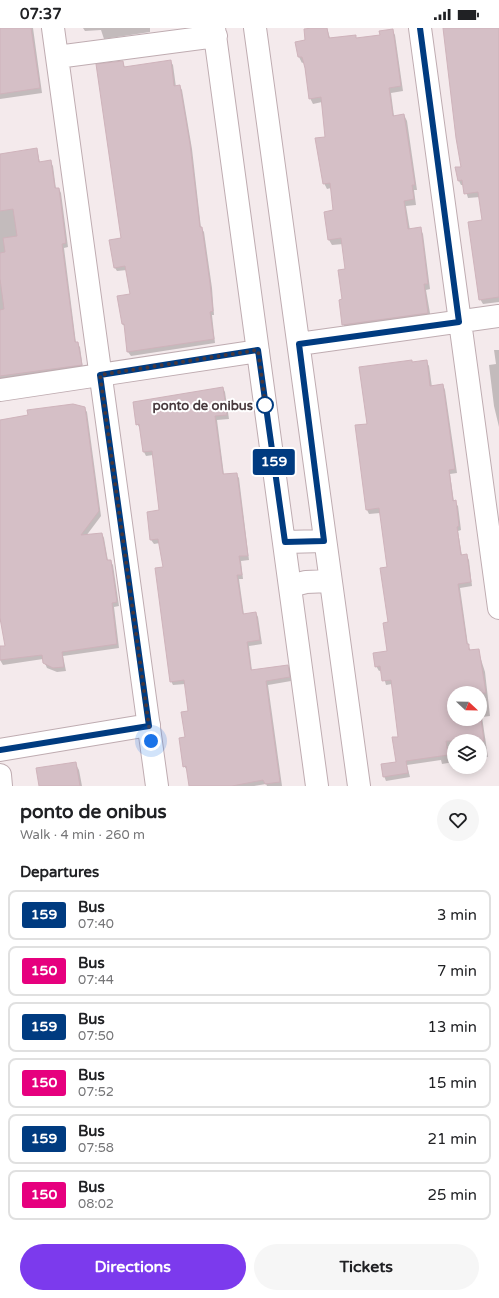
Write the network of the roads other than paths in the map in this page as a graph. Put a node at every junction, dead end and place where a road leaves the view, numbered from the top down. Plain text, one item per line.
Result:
1 (53, 28) edge
2 (254, 28) edge
3 (420, 28) edge
4 (215, 32) edge
5 (57, 57) junction
6 (499, 316) edge
7 (459, 322) junction
8 (299, 344) junction
9 (258, 350) junction
10 (100, 375) junction
11 (0, 390) edge
12 (324, 541) junction
13 (285, 542) junction
14 (330, 581) junction
15 (290, 586) junction
16 (499, 608) edge
17 (149, 726) junction
18 (0, 750) edge
19 (0, 776) edge
20 (2, 786) edge
21 (157, 786) edge
22 (317, 786) edge
23 (359, 786) edge

1 - 5 street
2 - 8 street
3 - 7 street
4 - 5 street
4 - 9 street
5 - 10 street
6 - 7 street
7 - 8 street
7 - 16 street
8 - 12 street
9 - 10 street
9 - 13 street
10 - 11 street
10 - 17 street
12 - 13 street
12 - 14 street
13 - 15 street
14 - 15 street
14 - 23 street
15 - 22 street
17 - 18 street
17 - 21 street
19 - 20 street

